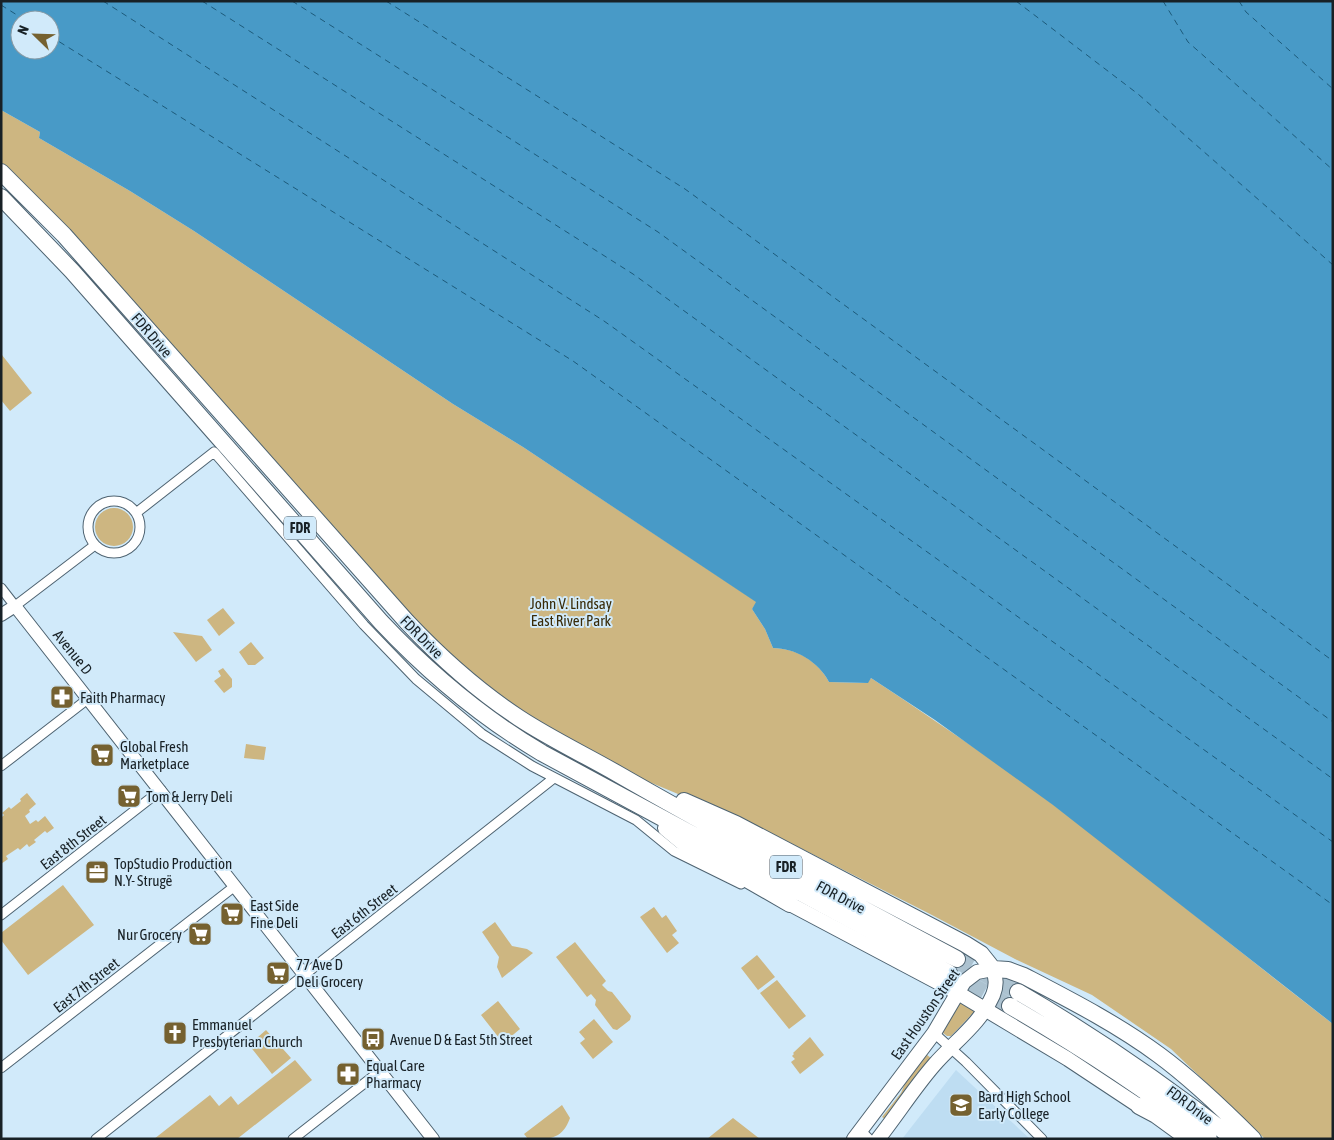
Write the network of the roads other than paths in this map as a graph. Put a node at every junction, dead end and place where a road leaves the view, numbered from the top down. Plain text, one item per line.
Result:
1 (1, 172) edge
2 (1, 197) edge
3 (136, 513) junction
4 (95, 545) junction
5 (1, 588) edge
6 (15, 606) junction
7 (1, 615) edge
8 (89, 698) junction
9 (1, 766) edge
10 (617, 773) junction
11 (554, 778) junction
12 (161, 790) junction
13 (642, 807) junction
14 (235, 886) junction
15 (790, 904) junction
16 (1, 915) edge
17 (993, 969) junction
18 (306, 975) junction
19 (958, 993) junction
20 (985, 1010) junction
21 (934, 1033) junction
22 (951, 1048) junction
23 (1, 1068) edge
24 (380, 1071) junction
25 (1139, 1106) junction
26 (861, 1136) edge
27 (96, 1139) edge
28 (293, 1139) edge
29 (433, 1139) edge
30 (878, 1139) edge
31 (1042, 1139) edge
32 (1175, 1139) edge
33 (1189, 1139) edge
34 (1209, 1139) edge
35 (1234, 1139) edge
36 (1253, 1139) edge

1 - 10 highway, FDR Drive / FDR
2 - 13 highway, FDR Drive / FDR
3 - 4 street
3 - 4 street
3 - 11 street, FDR Drive
4 - 6 street
5 - 6 street, Avenue D
6 - 7 street
6 - 8 street, Avenue D
8 - 9 street
8 - 12 street, Avenue D
10 - 13 highway, FDR Drive / FDR
10 - 17 highway
11 - 15 street, FDR Drive
11 - 18 street, East 6th Street
12 - 14 street, Avenue D
12 - 16 street, East 8th Street
13 - 15 highway
14 - 18 street, Avenue D
14 - 23 street, East 7th Street
15 - 19 main road, FDR Drive
17 - 19 main road, East Houston Street
17 - 20 main road
17 - 36 highway
18 - 24 street, Avenue D
18 - 27 street, East 6th Street
19 - 20 main road, FDR Drive
19 - 21 main road, East Houston Street
20 - 22 main road
20 - 25 main road, FDR Drive
21 - 22 street
21 - 26 main road, East Houston Street
22 - 30 main road
22 - 31 street
24 - 28 street
24 - 29 street, Avenue D
25 - 32 street, FDR Drive
25 - 33 highway
34 - 35 highway, FDR Drive

